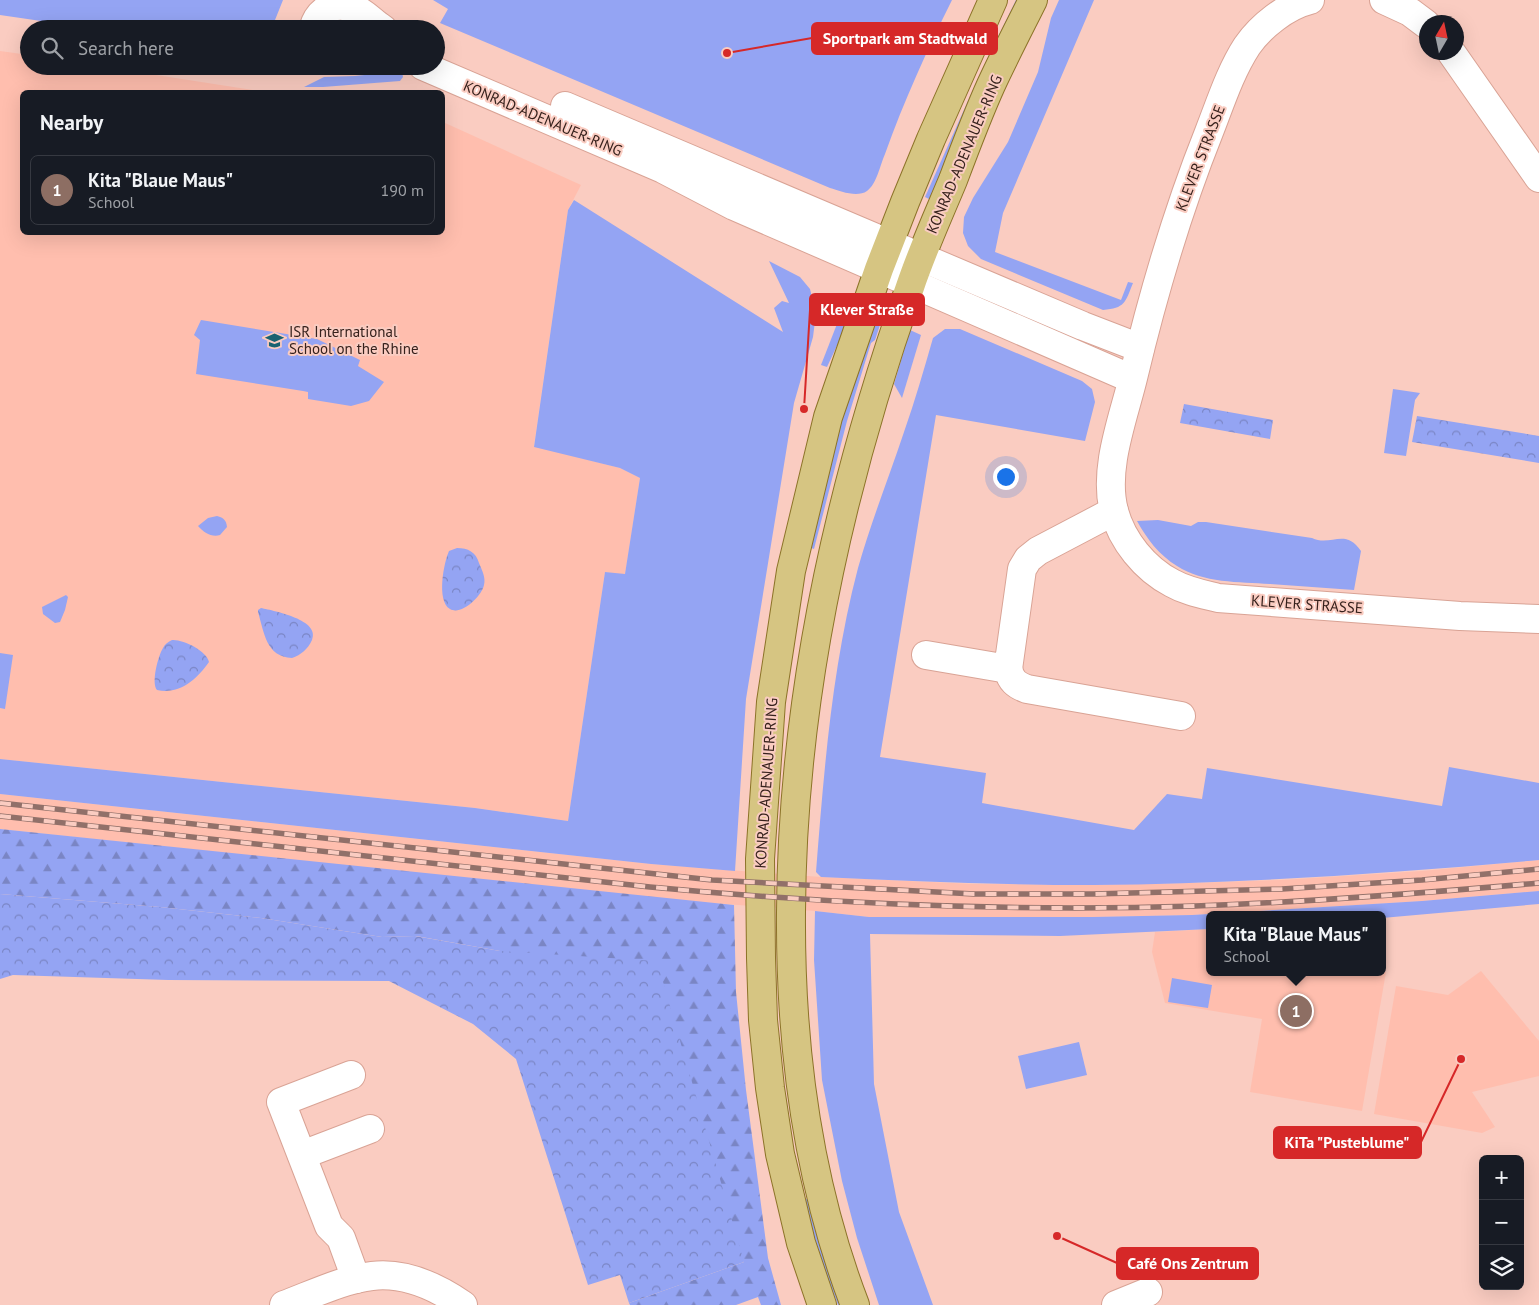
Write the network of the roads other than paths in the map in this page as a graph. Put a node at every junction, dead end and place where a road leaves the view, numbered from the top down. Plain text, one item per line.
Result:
1 (993, 0) edge
2 (1033, 0) edge
3 (1310, 0) edge
4 (1384, 0) edge
5 (1419, 19) edge
6 (316, 20) edge
7 (371, 20) edge
8 (445, 57) edge
9 (1457, 60) edge
10 (445, 74) edge
11 (667, 160) junction
12 (1539, 178) edge
13 (890, 244) junction
14 (921, 257) junction
15 (879, 269) junction
16 (911, 283) junction
17 (1140, 348) junction
18 (1132, 379) junction
19 (1114, 511) junction
20 (1539, 620) edge
21 (926, 655) dead end
22 (1008, 669) junction
23 (1181, 716) dead end
24 (351, 1075) dead end
25 (370, 1129) dead end
26 (302, 1155) junction
27 (800, 1243) junction
28 (356, 1279) junction
29 (1148, 1292) dead end
30 (1107, 1301) edge
31 (284, 1305) edge
32 (463, 1305) edge
33 (812, 1305) edge
34 (822, 1305) edge
35 (855, 1305) edge

1 - 13 main road, KONRAD-ADENAUER-RING
2 - 14 main road, KONRAD-ADENAUER-RING
3 - 17 street, KLEVER STRASSE
4 - 5 street
6 - 7 street
8 - 11 street, KONRAD-ADENAUER-RING
9 - 12 street
10 - 11 street, KONRAD-ADENAUER-RING
11 - 13 street, KONRAD-ADENAUER-RING
11 - 15 street, KONRAD-ADENAUER-RING
13 - 14 street
13 - 15 main road, KONRAD-ADENAUER-RING
14 - 16 main road, KONRAD-ADENAUER-RING
14 - 17 street
15 - 16 street, KONRAD-ADENAUER-RING
15 - 27 main road, KONRAD-ADENAUER-RING
16 - 18 street
16 - 35 main road, KONRAD-ADENAUER-RING
17 - 18 street, KLEVER STRASSE
18 - 19 street, KLEVER STRASSE
19 - 20 street, KLEVER STRASSE
19 - 22 street
21 - 22 street
22 - 23 street
24 - 26 street
25 - 26 street
26 - 28 street
27 - 33 main road
27 - 34 main road, KONRAD-ADENAUER-RING
28 - 31 street
28 - 32 street
29 - 30 street

